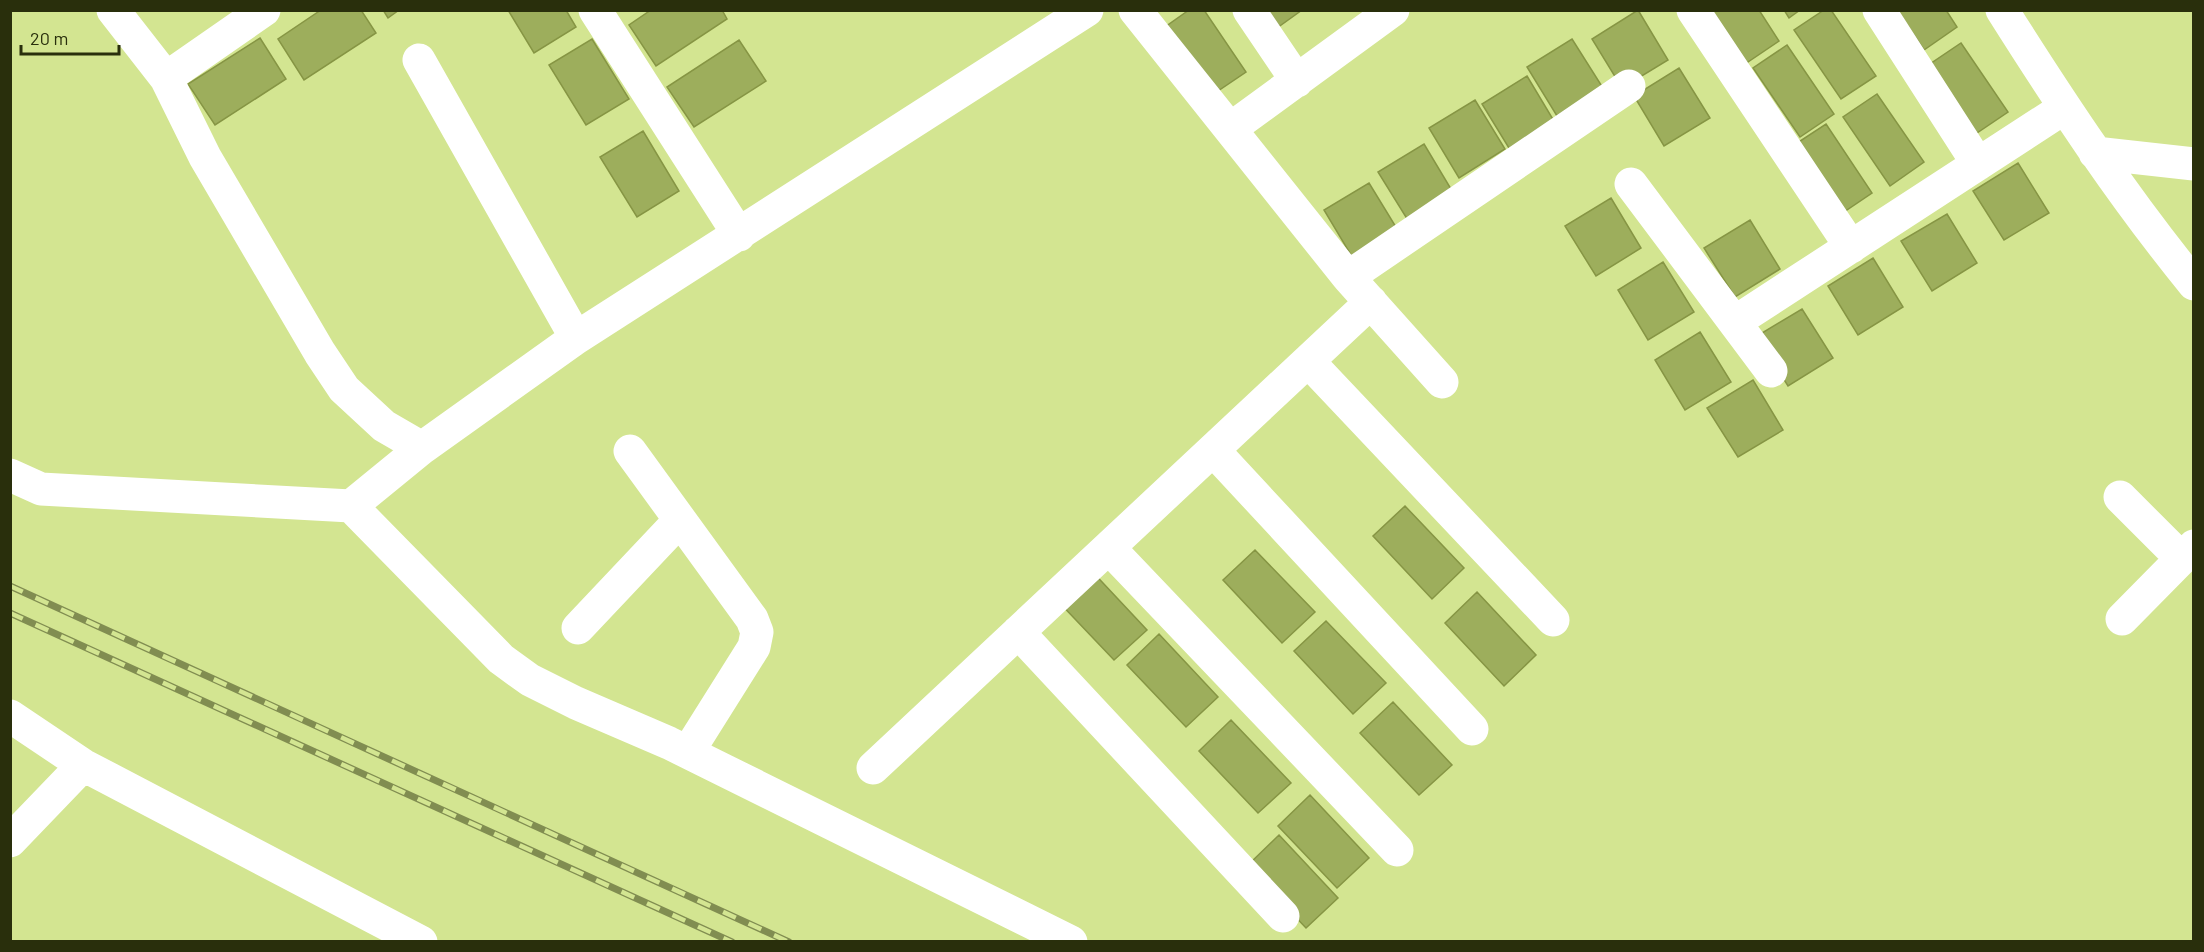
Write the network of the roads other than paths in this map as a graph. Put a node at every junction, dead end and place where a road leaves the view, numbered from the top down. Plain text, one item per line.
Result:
1 (113, 10) edge
2 (264, 10) edge
3 (595, 10) edge
4 (1087, 10) edge
5 (1135, 10) edge
6 (1249, 10) edge
7 (1393, 10) edge
8 (1693, 10) edge
9 (1879, 10) edge
10 (2002, 10) edge
11 (419, 60) dead end
12 (166, 78) junction
13 (1297, 81) junction
14 (1629, 86) dead end
15 (2064, 108) junction
16 (1230, 129) junction
17 (2095, 153) junction
18 (1978, 164) junction
19 (2193, 164) edge
20 (1631, 184) dead end
21 (739, 235) junction
22 (1851, 246) junction
23 (1348, 277) junction
24 (2193, 284) edge
25 (1371, 302) junction
26 (1735, 322) junction
27 (576, 338) junction
28 (1308, 361) junction
29 (1771, 371) dead end
30 (1442, 382) dead end
31 (10, 448) edge
32 (422, 448) junction
33 (1213, 450) junction
34 (630, 451) dead end
35 (10, 475) edge
36 (41, 489) junction
37 (2120, 497) dead end
38 (351, 506) junction
39 (680, 520) junction
40 (1109, 548) junction
41 (2187, 552) edge
42 (2122, 619) dead end
43 (1553, 620) dead end
44 (578, 628) dead end
45 (1018, 632) junction
46 (10, 717) edge
47 (1472, 729) dead end
48 (688, 752) junction
49 (82, 765) junction
50 (873, 768) dead end
51 (10, 841) edge
52 (1397, 850) dead end
53 (1283, 916) dead end
54 (421, 942) edge
55 (1071, 942) edge

1 - 12 street
2 - 12 street
3 - 21 street
4 - 21 street
5 - 16 street
6 - 13 street
7 - 13 street
8 - 22 street
9 - 18 street
10 - 15 street
11 - 27 street
12 - 32 street
13 - 16 street
14 - 23 street
15 - 17 street
15 - 18 street
16 - 23 street
17 - 19 street
17 - 24 street
18 - 22 street
20 - 26 street
21 - 27 street
22 - 26 street
23 - 25 street
25 - 28 street
25 - 30 street
26 - 29 street
27 - 32 street
28 - 33 street
28 - 43 street
31 - 36 street
32 - 38 street
33 - 40 street
33 - 47 street
34 - 39 street
35 - 36 street
36 - 38 street
37 - 41 street
38 - 48 street
39 - 44 street
39 - 48 street
40 - 45 street
40 - 52 street
41 - 42 street
45 - 50 street
45 - 53 street
46 - 49 street
48 - 55 street
49 - 51 street
49 - 54 street

